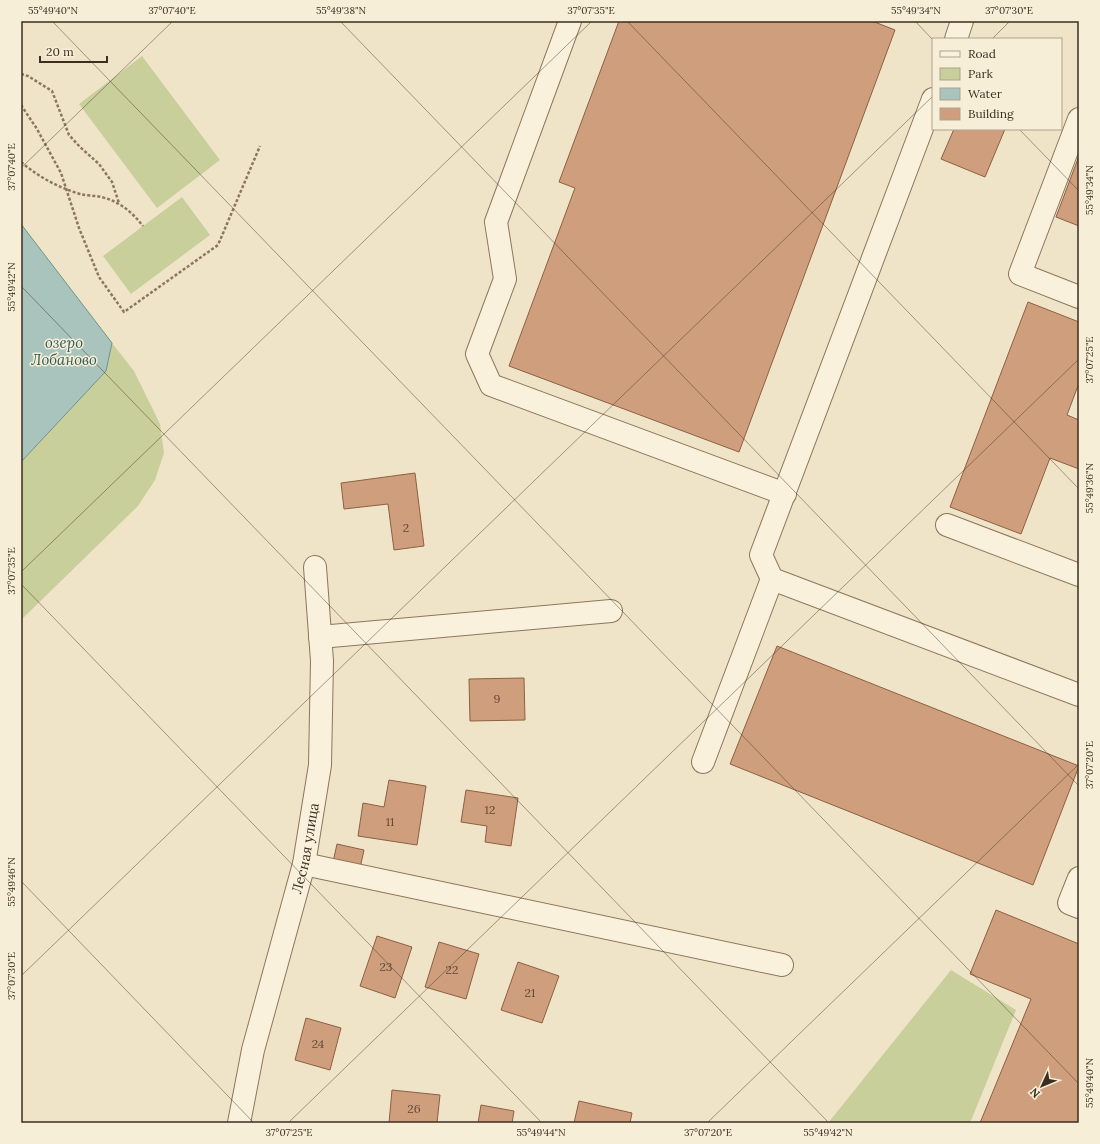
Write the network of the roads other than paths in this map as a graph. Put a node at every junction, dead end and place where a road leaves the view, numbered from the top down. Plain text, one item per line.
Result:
1 (570, 21) edge
2 (962, 21) edge
3 (956, 38) edge
4 (932, 102) edge
5 (1079, 119) edge
6 (1079, 297) edge
7 (785, 494) junction
8 (947, 525) dead end
9 (315, 567) dead end
10 (1079, 575) edge
11 (772, 579) junction
12 (611, 611) dead end
13 (320, 637) junction
14 (1079, 695) edge
15 (704, 762) dead end
16 (304, 864) junction
17 (1079, 878) edge
18 (1079, 907) edge
19 (782, 965) dead end
20 (239, 1123) edge

1 - 7 street
2 - 3 street
4 - 7 street
5 - 6 street
7 - 11 street
8 - 10 street
9 - 13 street, Лесная улица
11 - 14 street
11 - 15 street
12 - 13 street
13 - 16 street, Лесная улица
16 - 19 street
16 - 20 street, Лесная улица
17 - 18 street

